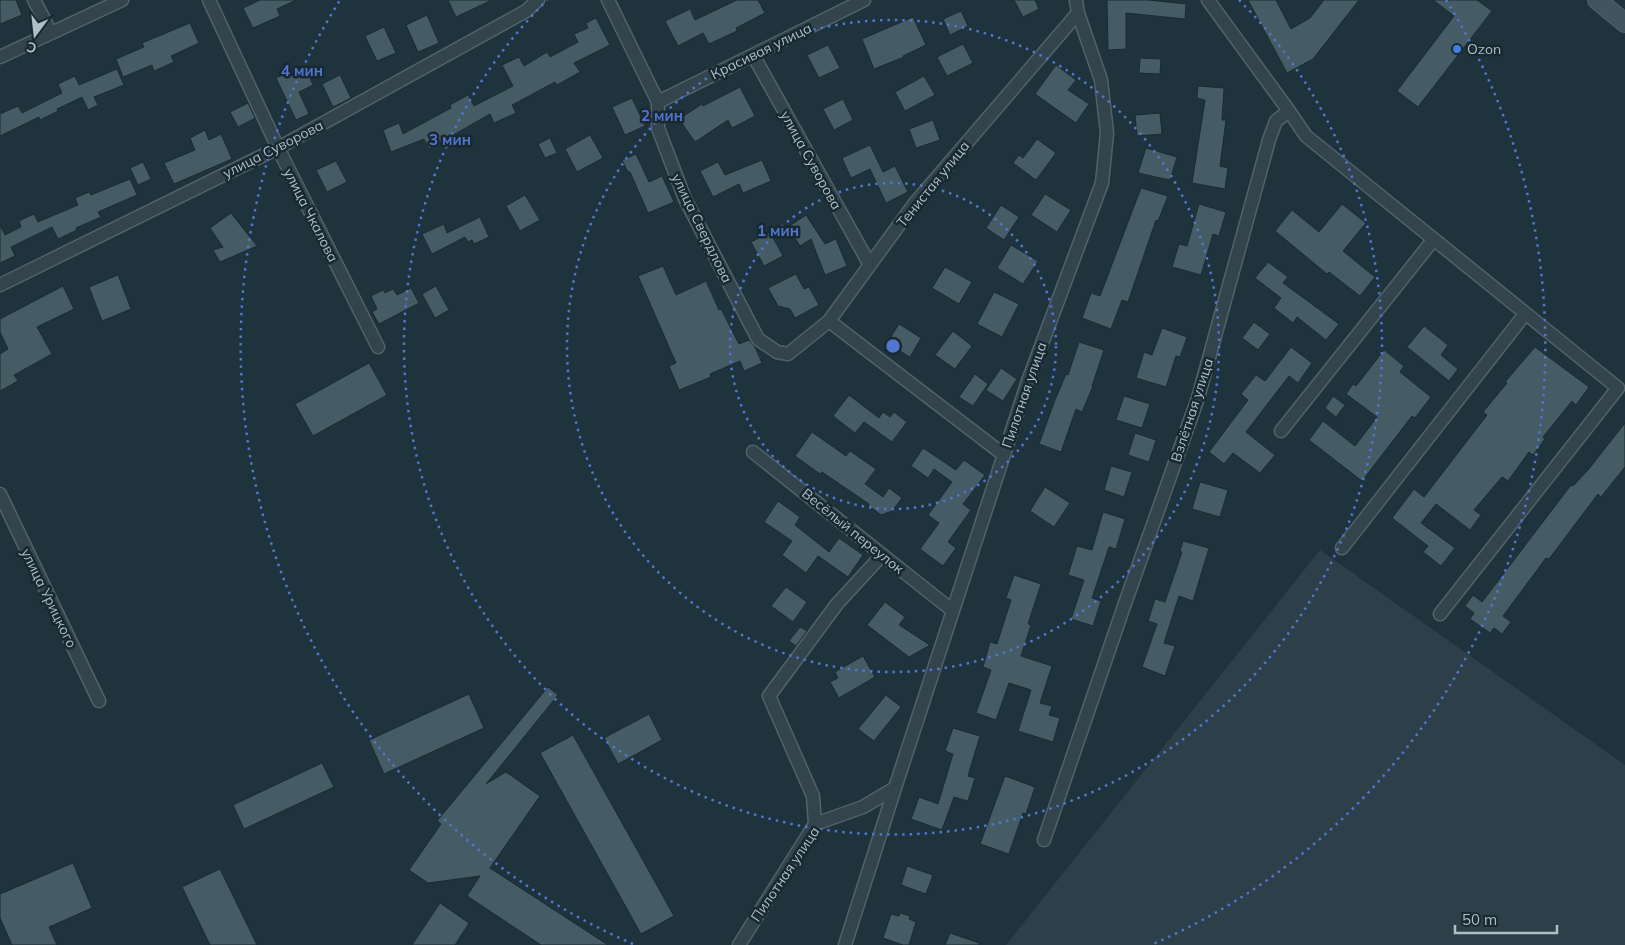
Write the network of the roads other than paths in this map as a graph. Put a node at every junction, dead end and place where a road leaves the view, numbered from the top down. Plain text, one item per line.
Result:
1 (34, 0) edge
2 (122, 0) edge
3 (209, 0) edge
4 (538, 0) edge
5 (608, 0) edge
6 (864, 0) edge
7 (1076, 0) edge
8 (1208, 0) edge
9 (1597, 0) edge
10 (1078, 13) junction
11 (1625, 23) edge
12 (45, 36) junction
13 (753, 55) junction
14 (0, 57) edge
15 (658, 102) junction
16 (1289, 111) junction
17 (278, 148) junction
18 (1434, 239) junction
19 (870, 265) junction
20 (0, 285) edge
21 (1525, 314) junction
22 (829, 321) junction
23 (378, 347) dead end
24 (788, 354) joint
25 (1281, 431) dead end
26 (753, 452) dead end
27 (1004, 455) junction
28 (0, 494) edge
29 (1342, 548) dead end
30 (882, 555) junction
31 (953, 611) junction
32 (1440, 614) dead end
33 (99, 701) dead end
34 (894, 788) junction
35 (816, 824) junction
36 (1044, 840) dead end
37 (739, 945) edge
38 (845, 945) edge

1 - 12 street
2 - 12 street
3 - 17 street, улица Чкалова
4 - 17 street, улица Суворова
5 - 15 street, улица Свердлова
6 - 13 street, Красивая улица
7 - 10 street, Пилотная улица
8 - 16 street
9 - 11 main road
10 - 19 street, Тенистая улица
10 - 27 street, Пилотная улица
12 - 14 street
13 - 15 street, Красивая улица
13 - 19 street, улица Суворова
15 - 24 street, улица Свердлова
16 - 18 street
16 - 36 street, Взлётная улица
17 - 20 street, улица Суворова
17 - 23 street, улица Чкалова
18 - 21 street
18 - 25 street
19 - 22 street, Тенистая улица
21 - 29 street
21 - 32 street
22 - 24 street, Тенистая улица
22 - 27 street
26 - 30 street, Весёлый переулок
27 - 31 street, Пилотная улица
28 - 33 street, улица Урицкого
30 - 31 street, Весёлый переулок
30 - 35 street
31 - 34 street, Пилотная улица
34 - 35 street, Пилотная улица
34 - 38 street, Пилотная улица
35 - 37 street, Пилотная улица

